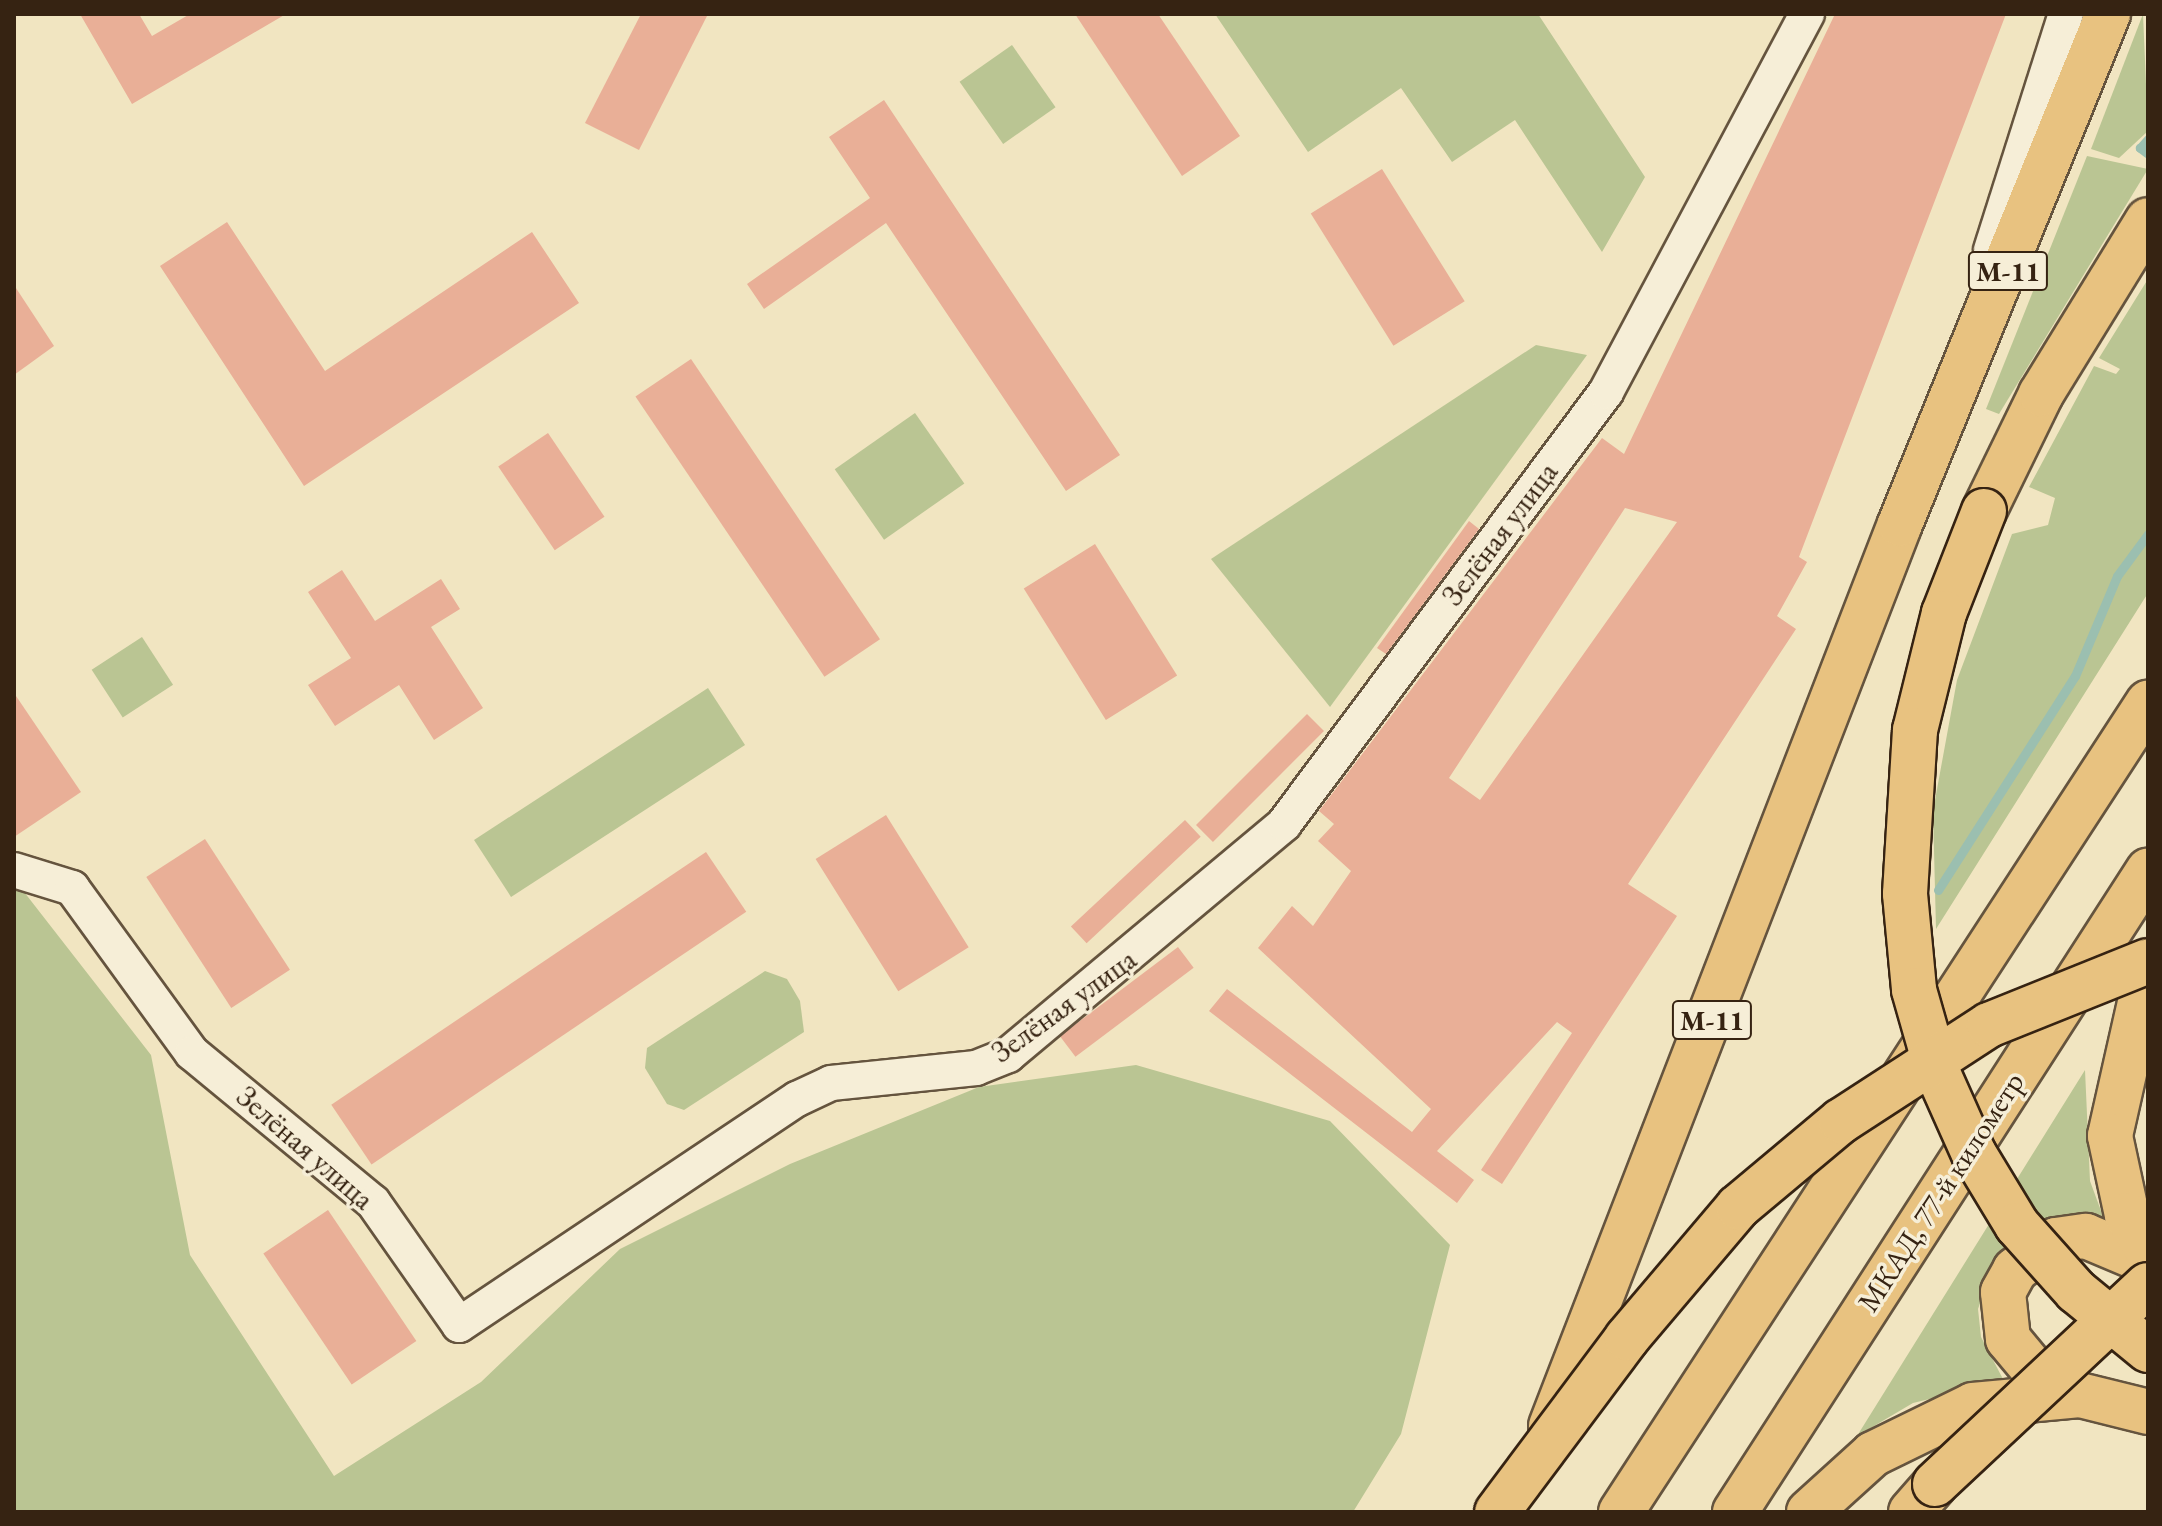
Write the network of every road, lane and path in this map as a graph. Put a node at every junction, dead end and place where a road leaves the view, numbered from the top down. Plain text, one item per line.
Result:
1 (1807, 14) edge
2 (2066, 14) edge
3 (2108, 14) edge
4 (2148, 220) edge
5 (1900, 524) junction
6 (2148, 703) edge
7 (14, 870) edge
8 (2148, 871) edge
9 (2148, 964) edge
10 (2148, 1251) edge
11 (2148, 1262) edge
12 (2148, 1285) edge
13 (2148, 1350) edge
14 (2080, 1395) junction
15 (2148, 1412) edge
16 (1497, 1512) edge
17 (1512, 1512) edge
18 (1621, 1512) edge
19 (1735, 1512) edge
20 (1809, 1512) edge
21 (1911, 1512) edge

1 - 7 street, Зелёная улица
2 - 5 street, М-11
3 - 5 main road, М-11
4 - 13 main road, bridge
5 - 17 main road, М-11
6 - 18 main road
8 - 19 main road, МКАД, 77-й километр
9 - 10 main road
9 - 16 main road, bridge
11 - 14 main road
12 - 21 main road, bridge
14 - 15 main road
14 - 20 main road

